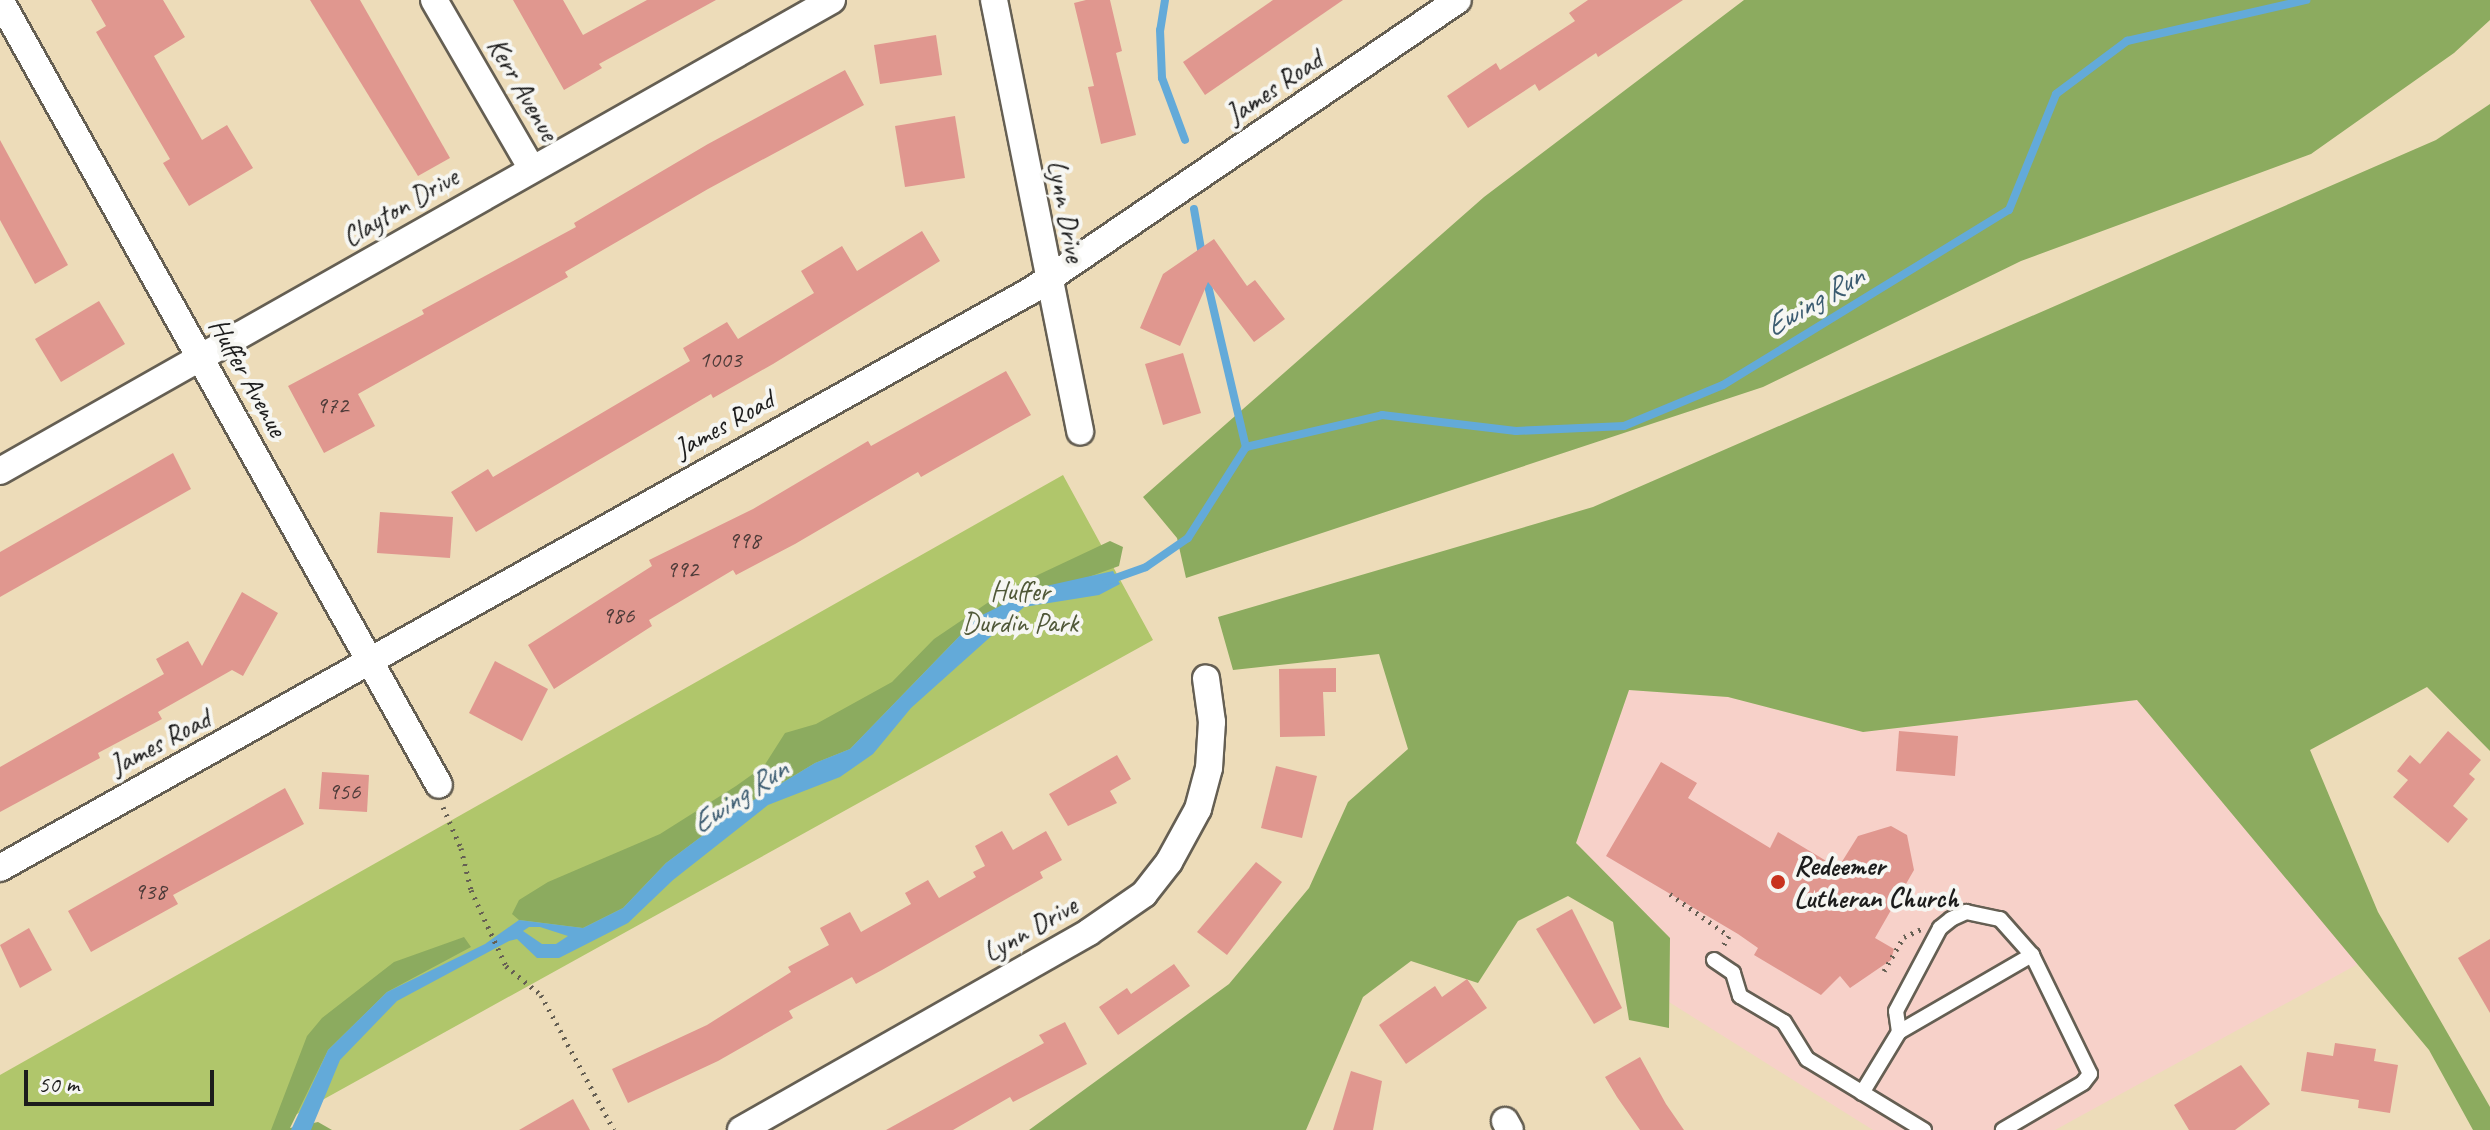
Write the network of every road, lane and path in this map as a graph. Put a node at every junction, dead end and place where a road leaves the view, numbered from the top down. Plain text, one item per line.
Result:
1 (0, 0) edge
2 (434, 0) edge
3 (994, 0) edge
4 (1458, 0) edge
5 (826, 1) edge
6 (532, 169) junction
7 (1047, 280) junction
8 (200, 358) junction
9 (1080, 432) dead end
10 (0, 471) edge
11 (372, 661) junction
12 (1206, 678) dead end
13 (439, 785) joint
14 (0, 868) edge
15 (1670, 894) dead end
16 (1926, 930) dead end
17 (1725, 934) dead end
18 (2032, 955) junction
19 (1714, 960) dead end
20 (1887, 969) dead end
21 (1899, 1032) junction
22 (1862, 1093) junction
23 (614, 1130) edge
24 (741, 1130) edge
25 (1924, 1130) edge
26 (2003, 1130) edge

1 - 8 street, Huffer Avenue
2 - 6 street, Kerr Avenue
3 - 7 street, Lynn Drive
4 - 7 street, James Road
5 - 6 street, Clayton Drive
6 - 8 street, Clayton Drive
7 - 9 street, Lynn Drive
7 - 11 street, James Road
8 - 10 street, Clayton Drive
8 - 11 street, Huffer Avenue
11 - 13 street, Huffer Avenue
11 - 14 street, James Road
12 - 24 street, Lynn Drive
13 - 23 path
15 - 17 path
16 - 20 path
18 - 21 lane
18 - 21 lane
18 - 26 lane
19 - 22 lane
21 - 22 lane
22 - 25 lane

